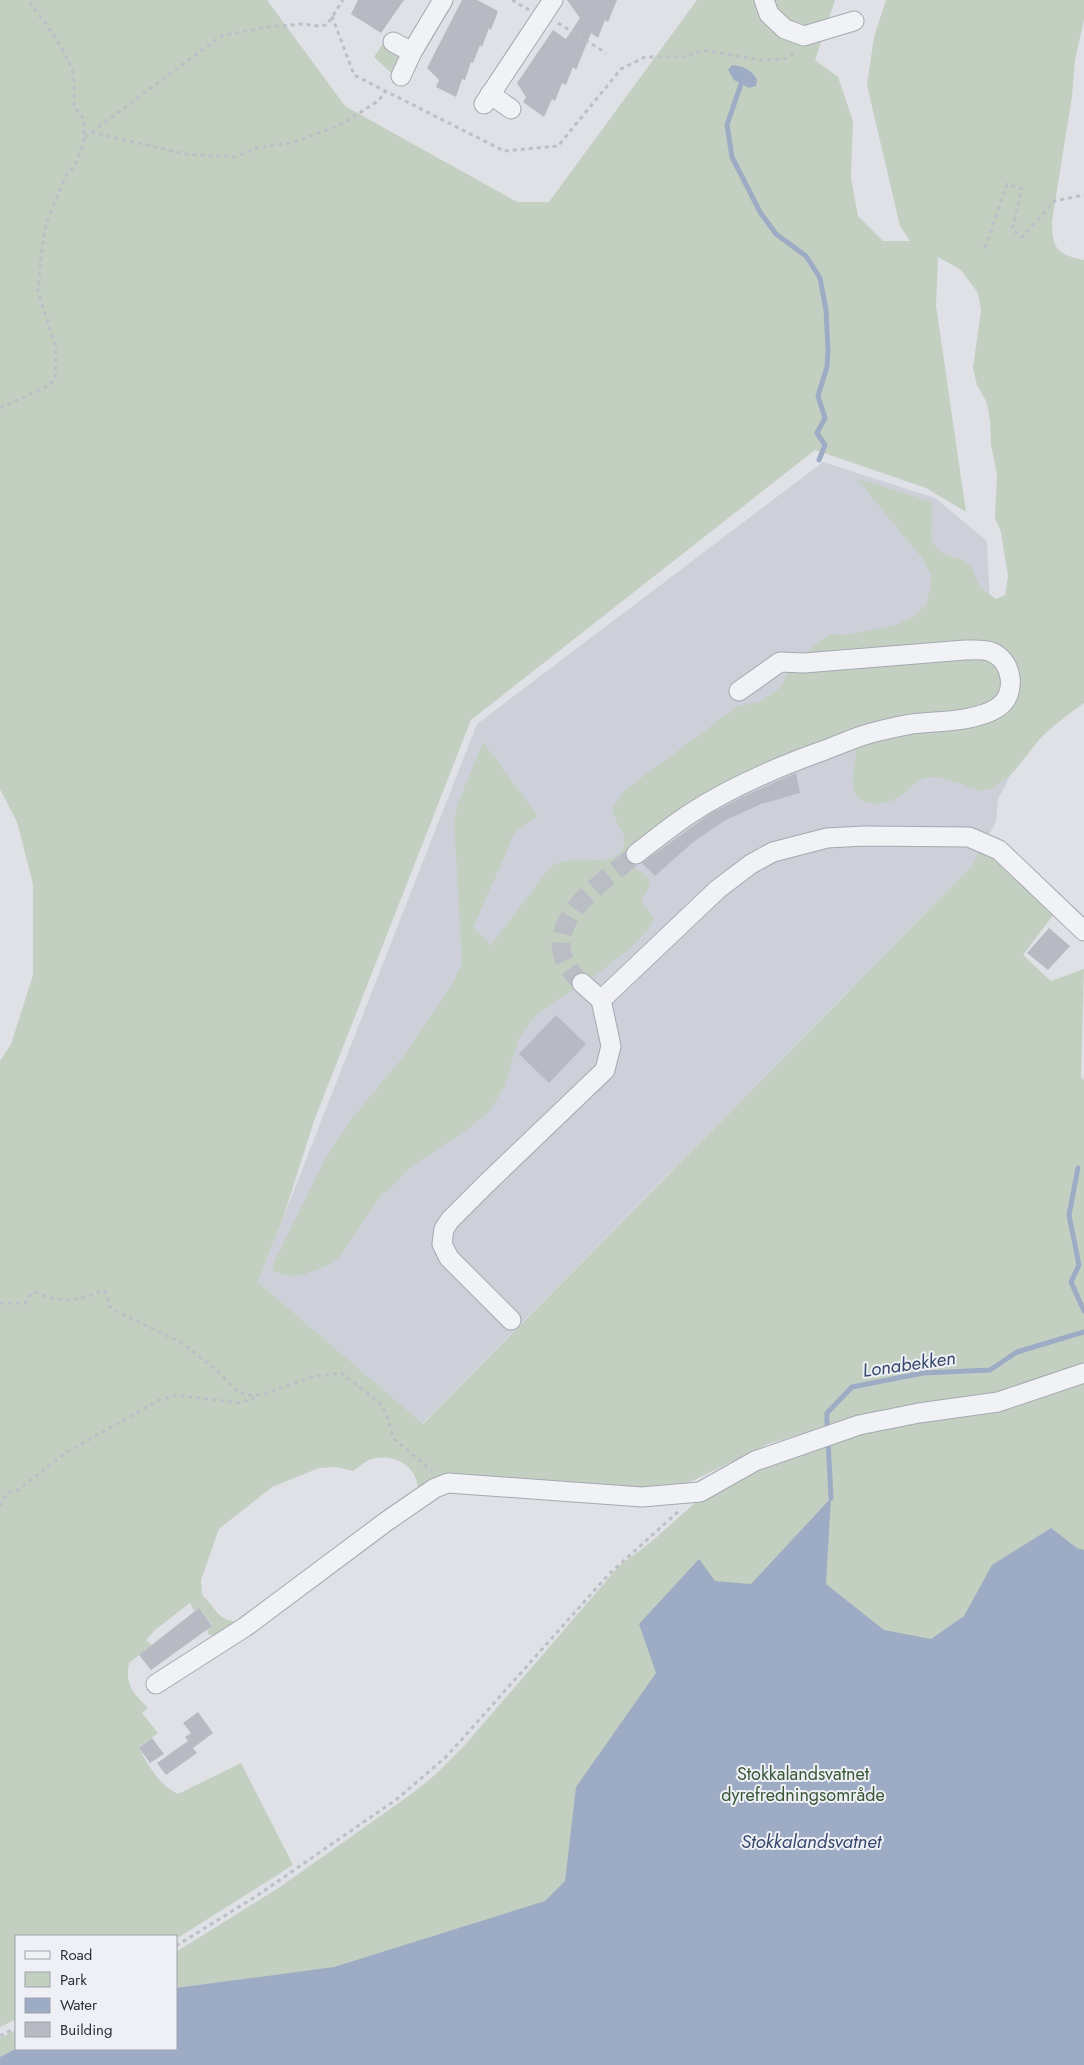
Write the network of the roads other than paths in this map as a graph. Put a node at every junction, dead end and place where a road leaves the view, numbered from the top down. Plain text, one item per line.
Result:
1 (443, 0) edge
2 (764, 0) edge
3 (548, 7) edge
4 (854, 21) dead end
5 (393, 42) dead end
6 (412, 52) junction
7 (401, 76) dead end
8 (510, 109) dead end
9 (739, 691) dead end
10 (636, 854) tunnel mouth
11 (1084, 931) edge
12 (582, 983) tunnel mouth
13 (601, 1000) junction
14 (511, 1320) dead end
15 (1084, 1373) edge
16 (156, 1684) dead end

1 - 6 street
2 - 4 street
3 - 8 street
5 - 6 street
6 - 7 street
9 - 10 street
11 - 13 street
12 - 13 street
13 - 14 street
15 - 16 street

